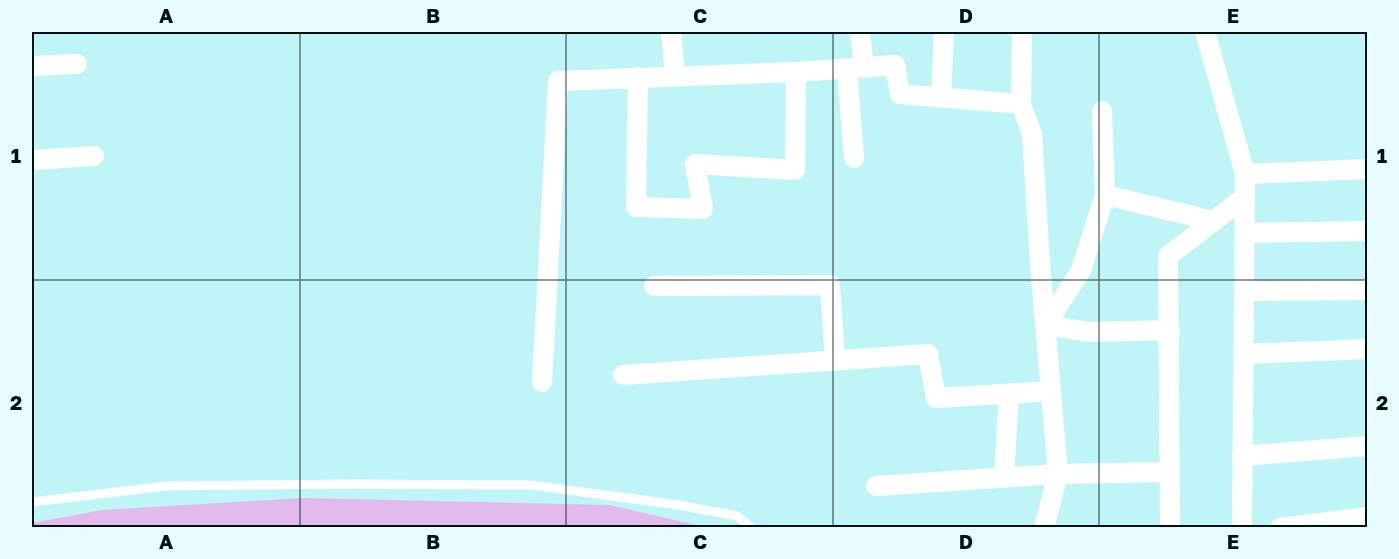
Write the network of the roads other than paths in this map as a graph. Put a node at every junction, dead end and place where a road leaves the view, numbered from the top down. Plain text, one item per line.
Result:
1 (671, 32) edge
2 (860, 32) edge
3 (944, 32) edge
4 (1022, 32) edge
5 (1205, 32) edge
6 (76, 64) dead end
7 (32, 66) edge
8 (856, 68) junction
9 (796, 72) junction
10 (675, 76) junction
11 (638, 78) junction
12 (941, 98) junction
13 (1021, 105) junction
14 (1102, 111) dead end
15 (94, 156) dead end
16 (854, 158) dead end
17 (32, 160) edge
18 (1368, 170) edge
19 (1245, 174) junction
20 (1105, 195) junction
21 (1245, 197) junction
22 (1213, 221) junction
23 (1368, 231) edge
24 (1245, 233) junction
25 (654, 286) dead end
26 (1368, 290) edge
27 (1244, 291) junction
28 (1046, 325) junction
29 (1170, 330) junction
30 (1368, 349) edge
31 (1244, 354) junction
32 (835, 361) junction
33 (623, 375) dead end
34 (542, 382) dead end
35 (1051, 391) junction
36 (1009, 394) junction
37 (1368, 446) edge
38 (1242, 456) junction
39 (1170, 472) junction
40 (1058, 474) junction
41 (1004, 477) junction
42 (876, 486) dead end
43 (32, 502) edge
44 (1368, 517) edge
45 (1170, 527) edge
46 (752, 528) edge
47 (1044, 528) edge
48 (1242, 528) edge
49 (1280, 528) edge

1 - 10 street
2 - 8 street
3 - 12 street
4 - 13 street
5 - 19 street
6 - 7 street
8 - 9 street
8 - 12 street
8 - 16 street
9 - 10 street
9 - 11 street
10 - 11 street
11 - 34 street
12 - 13 street
13 - 28 street
14 - 20 street
15 - 17 street
18 - 19 street
19 - 21 street
20 - 22 street
20 - 28 street
21 - 22 street
21 - 24 street
22 - 29 street
23 - 24 street
24 - 27 street
25 - 32 street
26 - 27 street
27 - 31 street
28 - 29 street
28 - 35 street
29 - 39 street
30 - 31 street
31 - 38 street
32 - 33 street
32 - 36 street
35 - 36 street
35 - 40 street
36 - 41 street
37 - 38 street
38 - 48 street
39 - 40 street
39 - 45 street
40 - 41 street
40 - 47 street
41 - 42 street
43 - 46 lane
44 - 49 street

